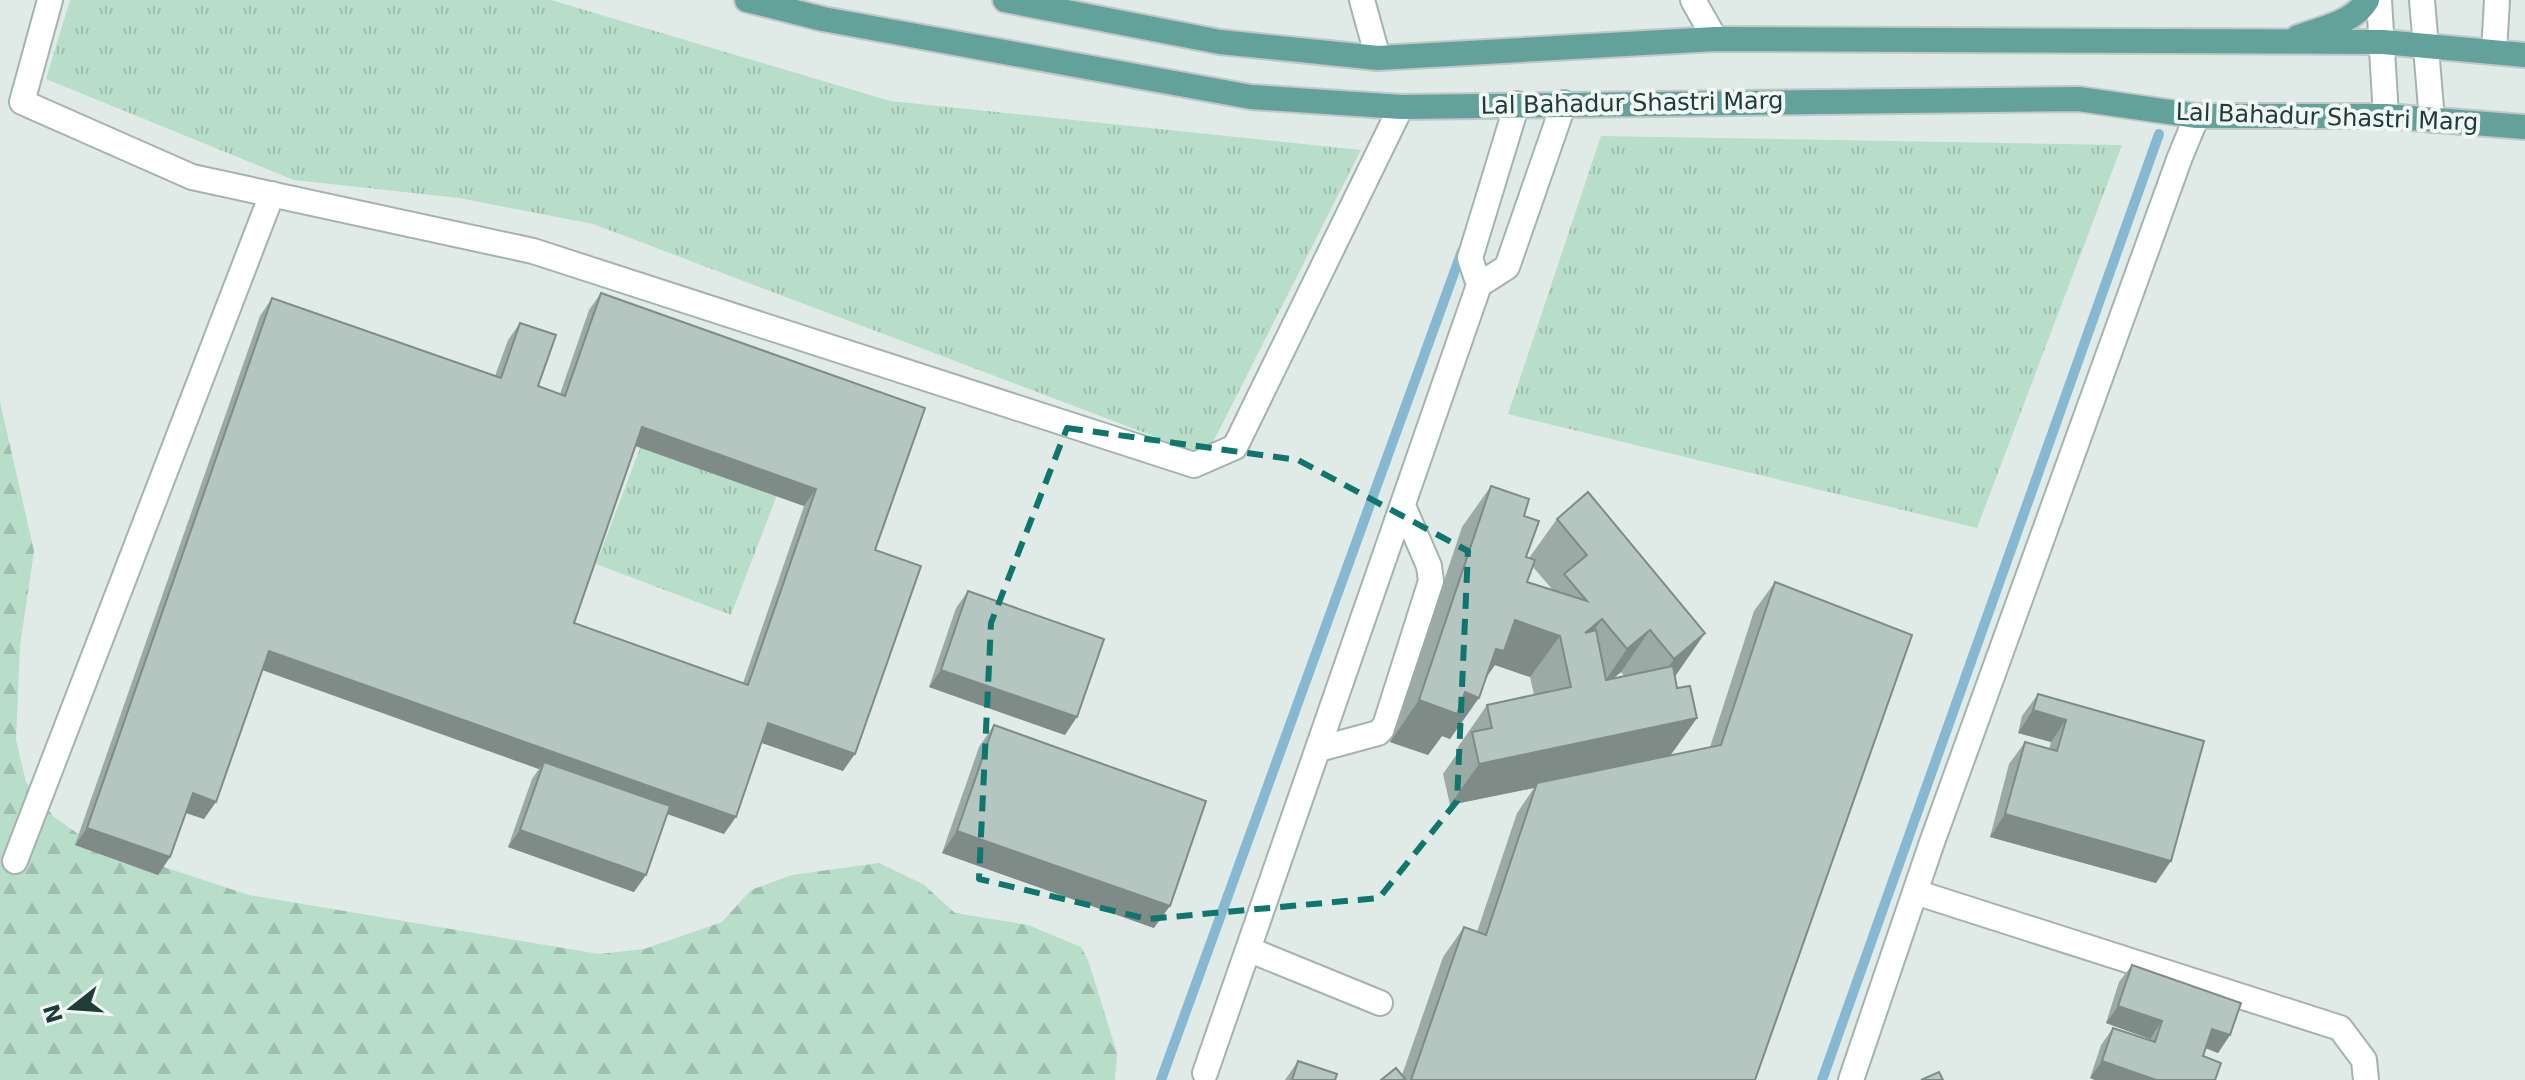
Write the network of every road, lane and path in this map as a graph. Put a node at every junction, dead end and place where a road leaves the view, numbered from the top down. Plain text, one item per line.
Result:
1 (50, 0) edge
2 (747, 0) edge
3 (1005, 0) edge
4 (1362, 0) edge
5 (1693, 0) edge
6 (2367, 0) edge
7 (2379, 0) edge
8 (2422, 0) edge
9 (2497, 0) edge
10 (822, 10) edge
11 (1715, 39) junction
12 (2285, 42) junction
13 (2383, 42) junction
14 (2427, 46) junction
15 (2494, 52) junction
16 (2525, 55) edge
17 (1378, 58) junction
18 (1564, 103) junction
19 (1517, 104) junction
20 (1401, 107) junction
21 (2197, 116) junction
22 (2386, 116) junction
23 (2432, 120) junction
24 (2525, 127) edge
25 (272, 194) junction
26 (1479, 285) junction
27 (1403, 506) junction
28 (1319, 749) junction
29 (15, 861) dead end
30 (1915, 892) junction
31 (1250, 950) junction
32 (1380, 1003) dead end
33 (1206, 1078) edge
34 (1851, 1080) edge
35 (2366, 1080) edge

1 - 25 street
2 - 10 main road, Lal Bahadur Shastri Marg
3 - 17 main road
4 - 17 street
5 - 11 street
6 - 12 main road
7 - 13 street
8 - 14 street
9 - 15 street
10 - 20 main road, Lal Bahadur Shastri Marg
11 - 12 main road
11 - 17 main road
12 - 13 main road
13 - 14 main road
13 - 22 street
14 - 15 main road
14 - 23 street
15 - 16 main road
18 - 19 main road, Lal Bahadur Shastri Marg
18 - 21 main road, Lal Bahadur Shastri Marg
18 - 26 street
19 - 20 main road, Lal Bahadur Shastri Marg
19 - 26 street
20 - 25 street
21 - 22 main road, Lal Bahadur Shastri Marg
21 - 30 street
22 - 23 main road, Lal Bahadur Shastri Marg
23 - 24 main road, Lal Bahadur Shastri Marg
25 - 29 street
26 - 27 street
27 - 28 street
27 - 28 street
28 - 31 street
30 - 34 street
30 - 35 street
31 - 32 street
31 - 33 street

